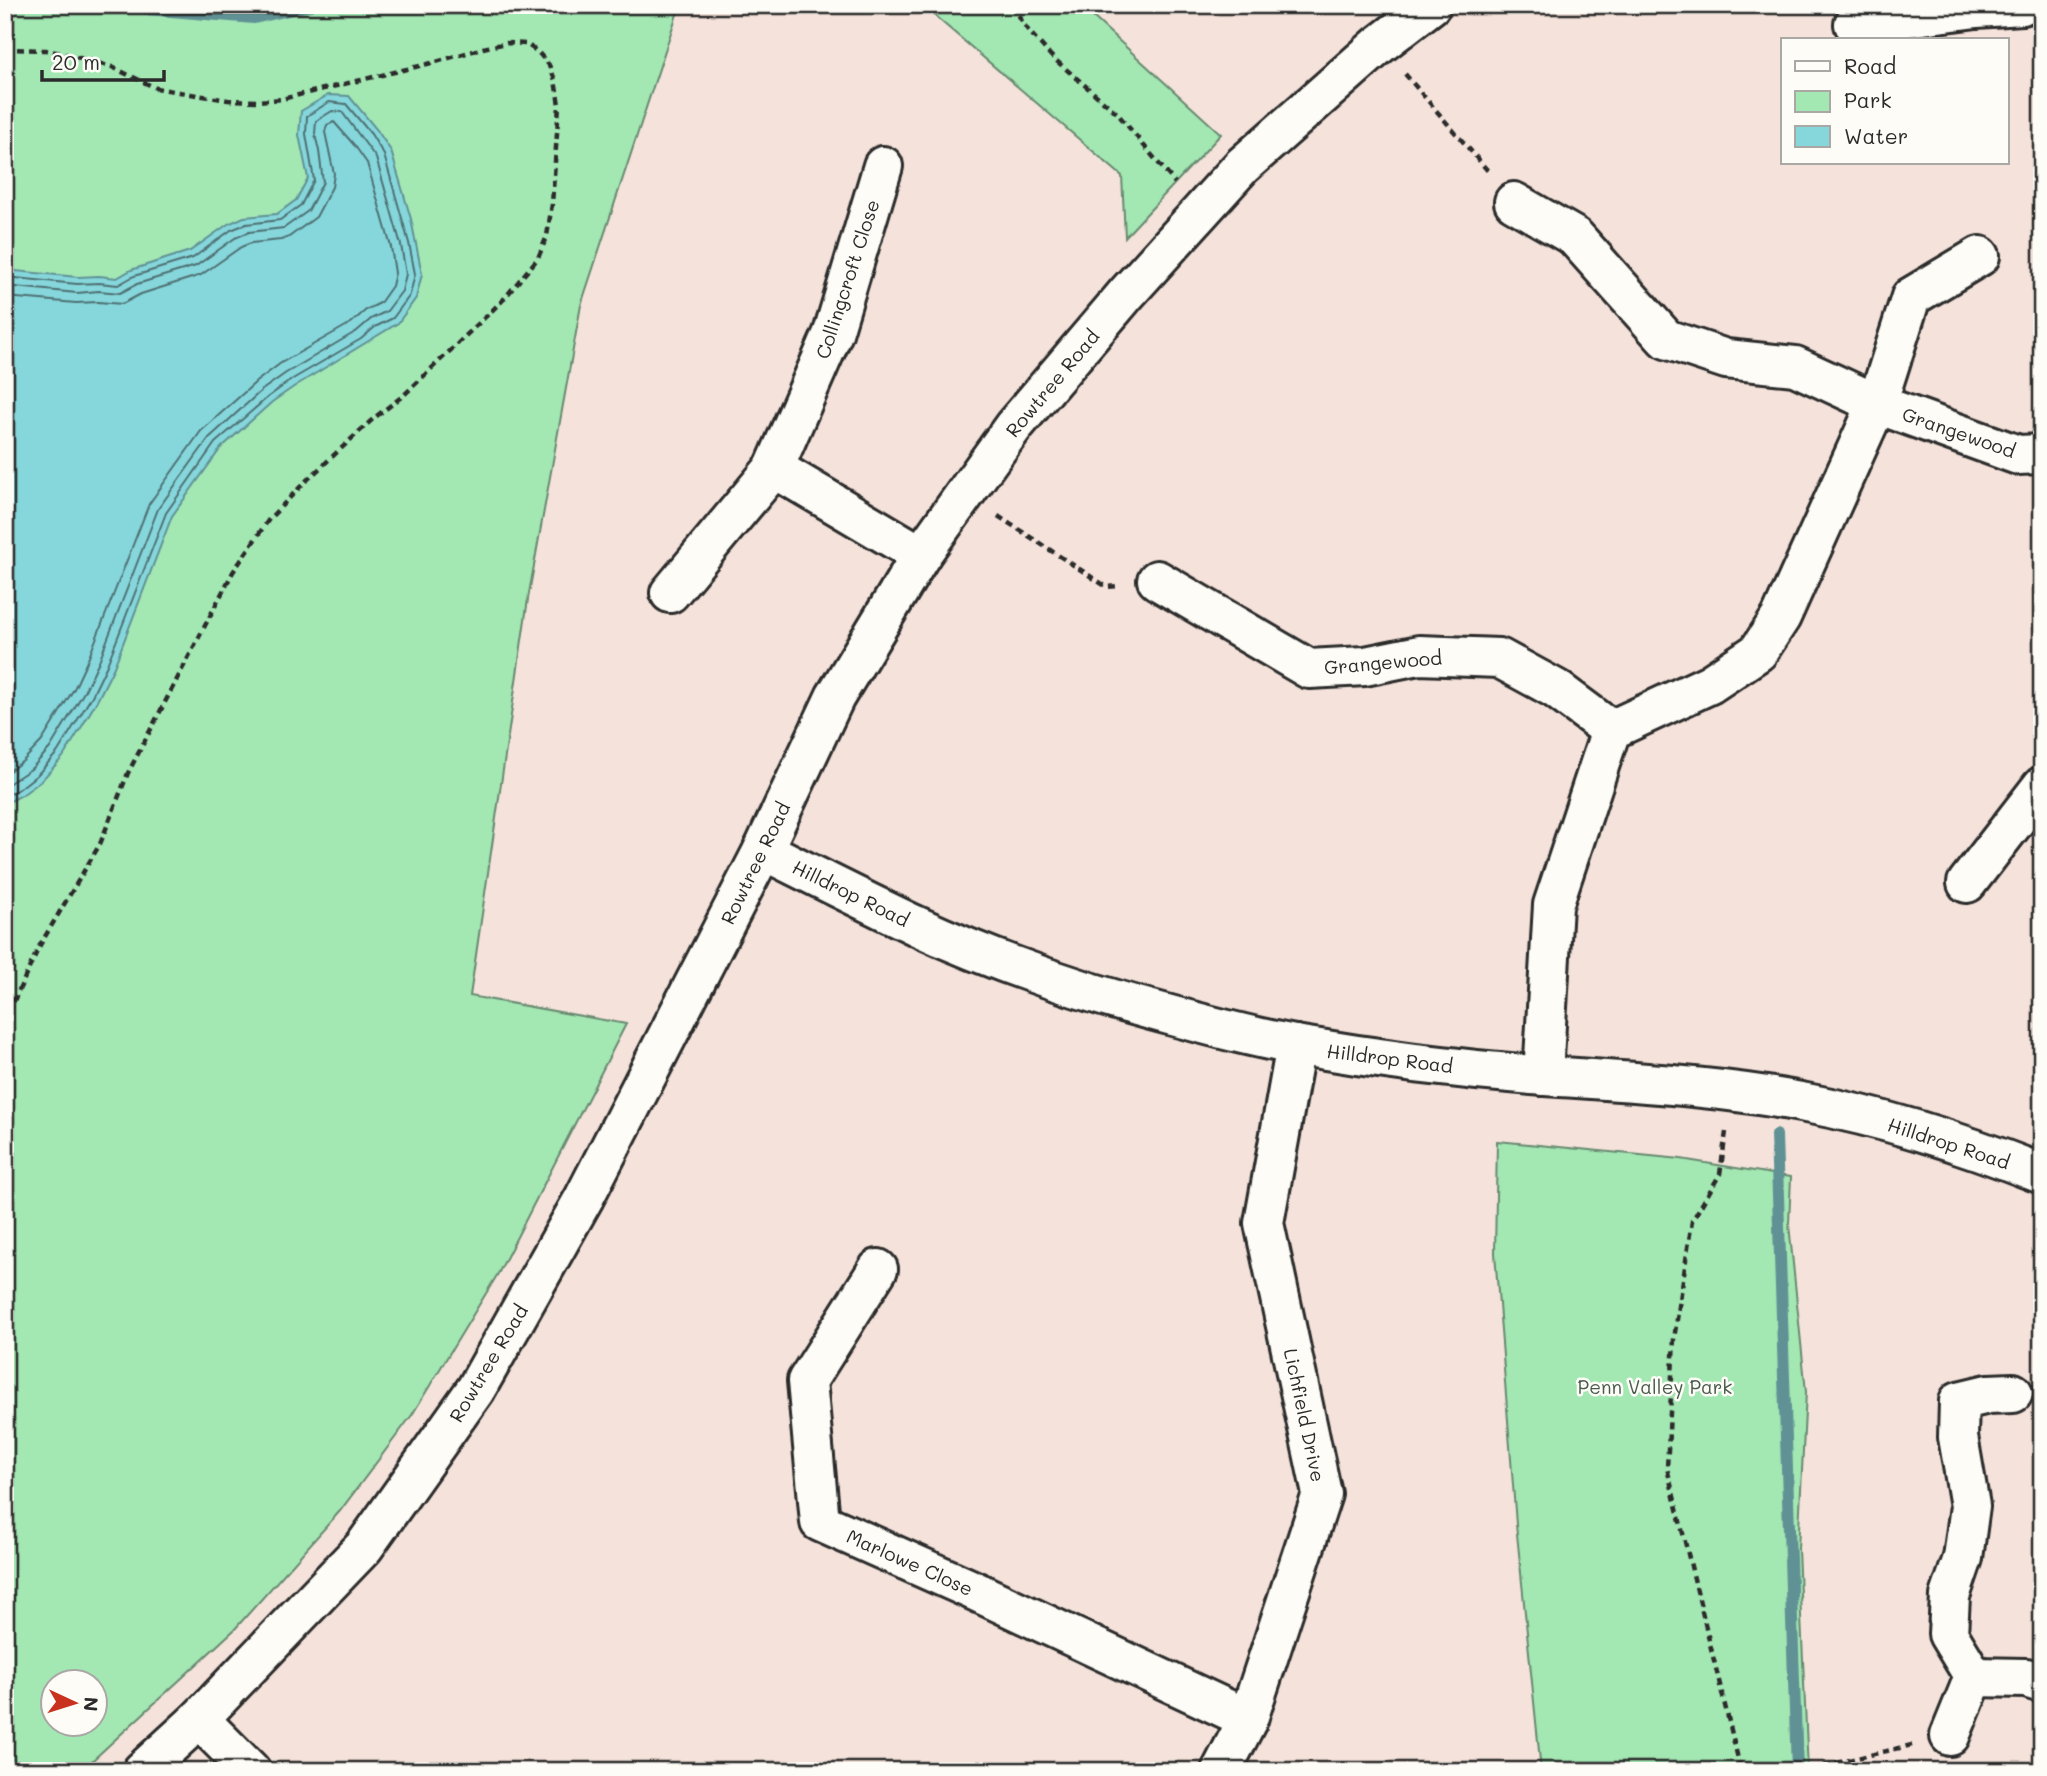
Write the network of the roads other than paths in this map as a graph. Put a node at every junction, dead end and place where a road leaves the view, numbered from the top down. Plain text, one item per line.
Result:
1 (1431, 5) edge
2 (2022, 5) edge
3 (1854, 23) dead end
4 (883, 166) dead end
5 (1514, 202) road end
6 (1980, 256) dead end
7 (1877, 404) junction
8 (2042, 454) edge
9 (775, 468) junction
10 (920, 555) junction
11 (1157, 580) road end
12 (670, 593) dead end
13 (1611, 730) junction
14 (2042, 786) edge
15 (763, 850) junction
16 (1967, 883) dead end
17 (1296, 1045) junction
18 (1544, 1076) junction
19 (2042, 1174) edge
20 (878, 1269) dead end
21 (2013, 1393) dead end
22 (1974, 1677) junction
23 (2042, 1683) edge
24 (199, 1719) junction
25 (1248, 1719) junction
26 (1950, 1736) road end
27 (142, 1771) edge
28 (251, 1771) edge
29 (1221, 1771) edge

1 - 10 street, Rowtree Road
2 - 3 street
4 - 9 street, Collingcroft Close
5 - 7 street, Grangewood
6 - 7 street, Grangewood
7 - 8 street, Grangewood
7 - 13 street, Grangewood
9 - 10 street
9 - 12 street, Collingcroft Close
10 - 15 street, Rowtree Road
11 - 13 street, Grangewood
13 - 18 street
14 - 16 street
15 - 17 street, Hilldrop Road
15 - 24 street, Rowtree Road
17 - 18 street, Hilldrop Road
17 - 25 street, Lichfield Drive
18 - 19 street, Hilldrop Road
20 - 25 street, Marlowe Close
21 - 22 street
22 - 23 street
22 - 26 street
24 - 27 street, Rowtree Road
24 - 28 street
25 - 29 street, Lichfield Drive

